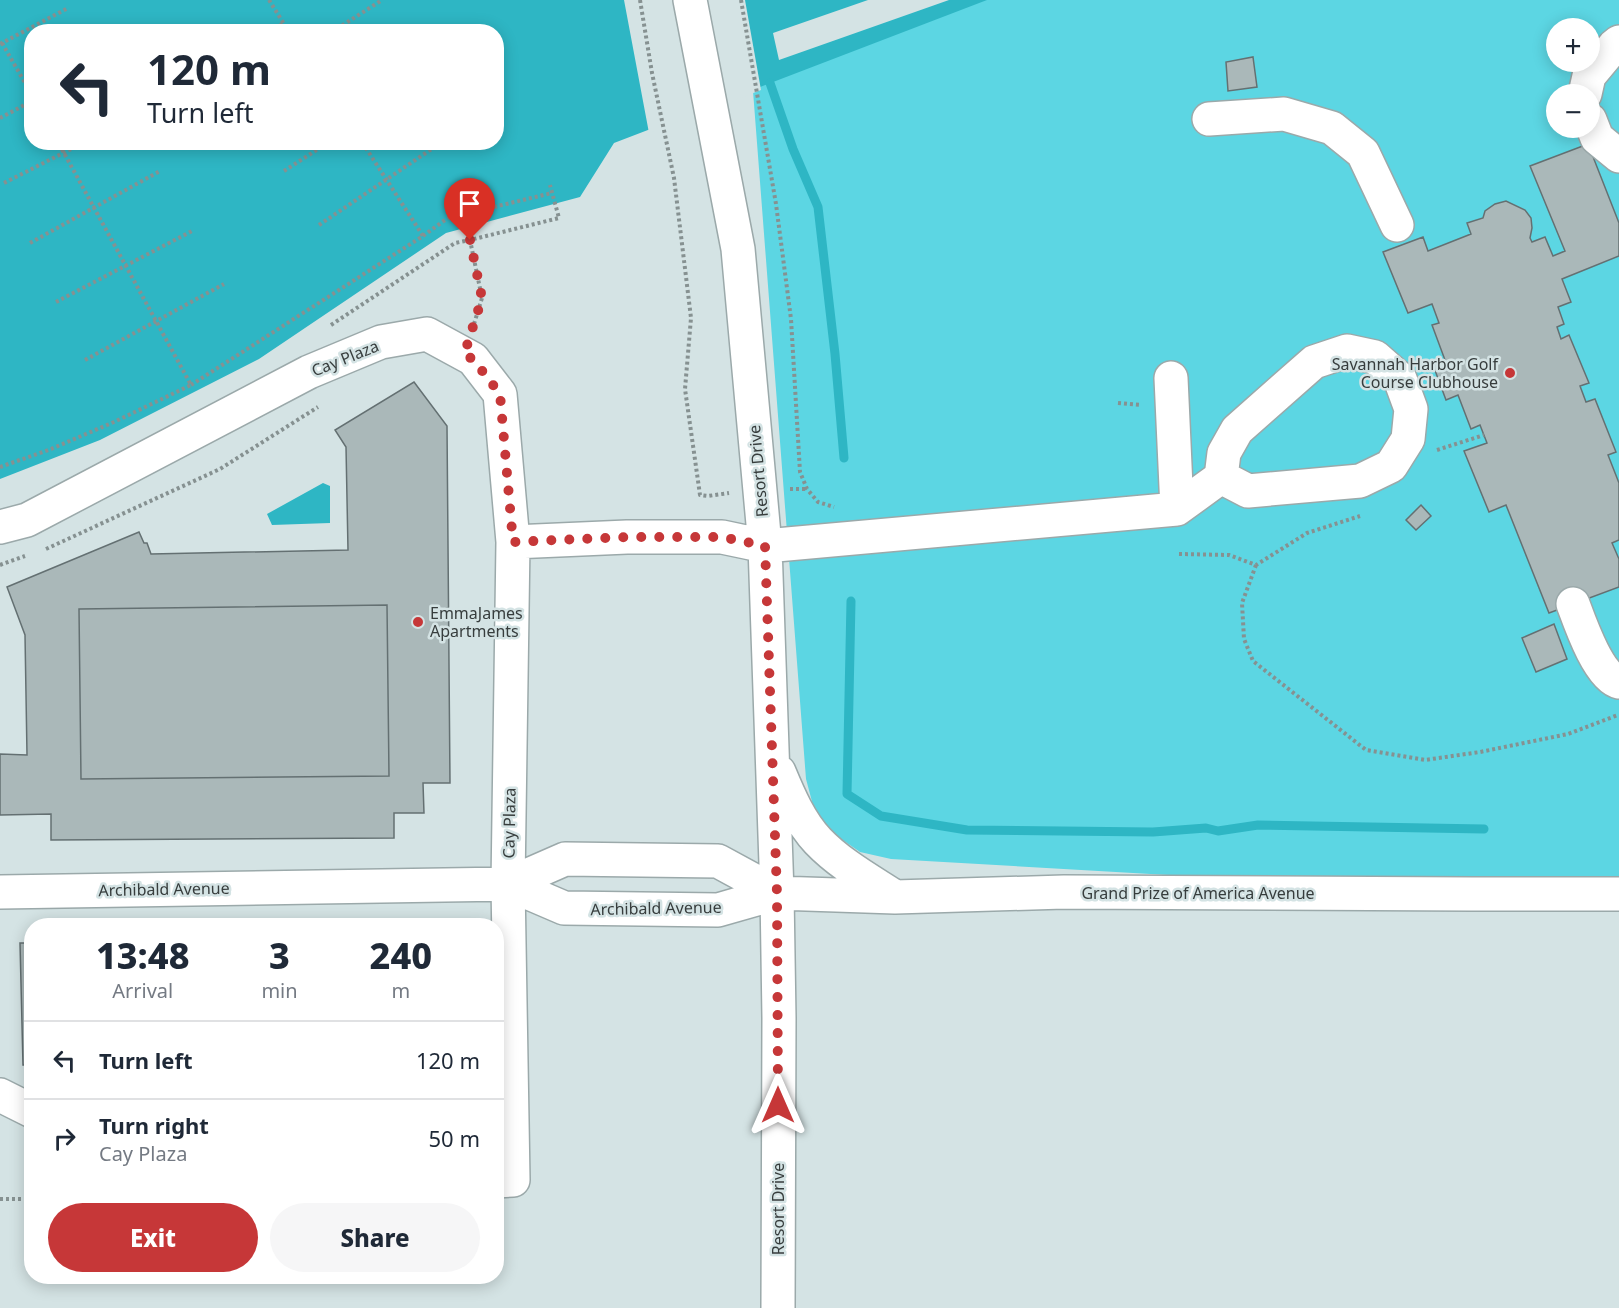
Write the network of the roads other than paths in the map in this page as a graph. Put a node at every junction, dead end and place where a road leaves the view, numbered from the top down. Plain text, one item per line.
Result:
1 (690, 0) edge
2 (1619, 42) edge
3 (1587, 84) edge
4 (1209, 119) dead end
5 (1597, 138) edge
6 (1619, 156) edge
7 (1397, 225) dead end
8 (1171, 378) dead end
9 (1221, 477) junction
10 (1177, 509) junction
11 (0, 527) edge
12 (513, 542) junction
13 (765, 546) junction
14 (1573, 604) dead end
15 (1619, 682) edge
16 (773, 759) junction
17 (508, 884) junction
18 (0, 892) edge
19 (777, 894) junction
20 (1619, 894) edge
21 (895, 897) junction
22 (0, 1095) edge
23 (24, 1107) edge
24 (504, 1181) edge
25 (778, 1308) edge

1 - 13 street, Resort Drive
2 - 3 street
4 - 7 street
5 - 6 street
8 - 10 street
9 - 9 street
9 - 10 street
10 - 13 street
11 - 12 street, Cay Plaza
12 - 13 street
12 - 17 street, Cay Plaza
13 - 16 street, Resort Drive
14 - 15 street
16 - 19 street, Resort Drive
16 - 21 street
17 - 18 street, Archibald Avenue
17 - 19 street, Archibald Avenue
17 - 19 street, Archibald Avenue
17 - 24 street, Cay Plaza
19 - 21 street, Grand Prize of America Avenue
19 - 25 street, Resort Drive
20 - 21 street, Grand Prize of America Avenue
22 - 23 street

